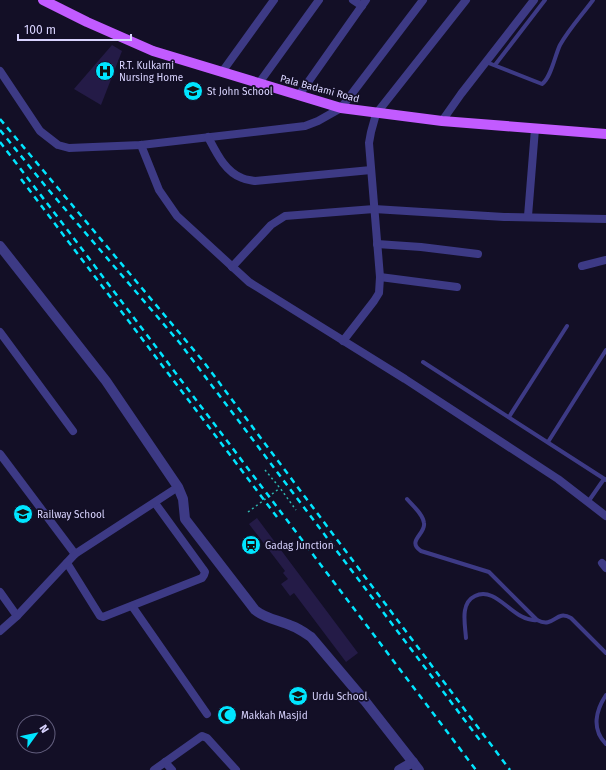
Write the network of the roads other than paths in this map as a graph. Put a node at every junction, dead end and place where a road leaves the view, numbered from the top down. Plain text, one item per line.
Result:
1 (43, 0) edge
2 (274, 0) edge
3 (319, 0) edge
4 (353, 0) edge
5 (423, 0) edge
6 (466, 0) edge
7 (534, 0) edge
8 (546, 0) edge
9 (593, 0) edge
10 (364, 3) edge
11 (486, 62) junction
12 (495, 66) junction
13 (0, 70) edge
14 (222, 72) junction
15 (259, 83) junction
16 (299, 95) junction
17 (341, 108) junction
18 (376, 114) junction
19 (442, 121) junction
20 (535, 129) junction
21 (606, 134) edge
22 (208, 137) junction
23 (141, 145) junction
24 (371, 170) junction
25 (374, 209) junction
26 (528, 216) junction
27 (606, 219) edge
28 (377, 244) junction
29 (0, 246) edge
30 (478, 254) dead end
31 (606, 260) edge
32 (582, 266) dead end
33 (232, 267) junction
34 (380, 277) junction
35 (457, 287) dead end
36 (567, 326) dead end
37 (0, 332) edge
38 (343, 341) junction
39 (606, 350) edge
40 (423, 362) dead end
41 (509, 417) junction
42 (73, 431) dead end
43 (548, 442) junction
44 (0, 455) edge
45 (605, 480) edge
46 (178, 487) junction
47 (407, 499) dead end
48 (588, 502) junction
49 (155, 503) junction
50 (606, 516) edge
51 (76, 554) junction
52 (67, 563) junction
53 (0, 592) edge
54 (132, 606) junction
55 (17, 616) junction
56 (538, 620) junction
57 (0, 631) edge
58 (466, 638) dead end
59 (606, 653) edge
60 (606, 695) edge
61 (207, 714) dead end
62 (606, 744) edge
63 (165, 762) junction
64 (416, 766) edge
65 (154, 770) edge
66 (172, 770) edge
67 (236, 770) edge
68 (399, 770) edge

1 - 14 main road, Pala Badami Road
2 - 14 street
3 - 15 street
4 - 10 street
5 - 17 street
6 - 18 street
7 - 11 street
8 - 12 lane
9 - 12 lane
10 - 16 street
11 - 12 lane
11 - 19 street
13 - 23 street
14 - 15 main road, Pala Badami Road
15 - 16 main road, Pala Badami Road
16 - 17 main road, Pala Badami Road
17 - 18 main road, Pala Badami Road
17 - 22 street
18 - 19 main road, Pala Badami Road
18 - 24 street
19 - 20 main road, Pala Badami Road
20 - 21 main road, Pala Badami Road
20 - 26 street
22 - 23 street
22 - 24 street
23 - 33 street
24 - 25 street
25 - 26 street
25 - 28 street
25 - 33 street
26 - 27 street
28 - 30 street
28 - 34 street
29 - 46 street
31 - 32 street
33 - 38 street
34 - 35 street
34 - 38 street
36 - 41 lane
37 - 42 street
38 - 48 street
39 - 43 lane
40 - 41 lane
41 - 43 lane
43 - 45 lane
44 - 51 street
45 - 48 lane
46 - 49 street
46 - 64 street
47 - 56 lane
48 - 50 street
49 - 51 street
49 - 54 street
51 - 52 street
52 - 54 street
52 - 55 street
53 - 55 street
54 - 61 street
55 - 57 street
56 - 58 lane
56 - 59 lane
60 - 62 lane
63 - 65 street
63 - 66 street
63 - 67 street
64 - 68 street

